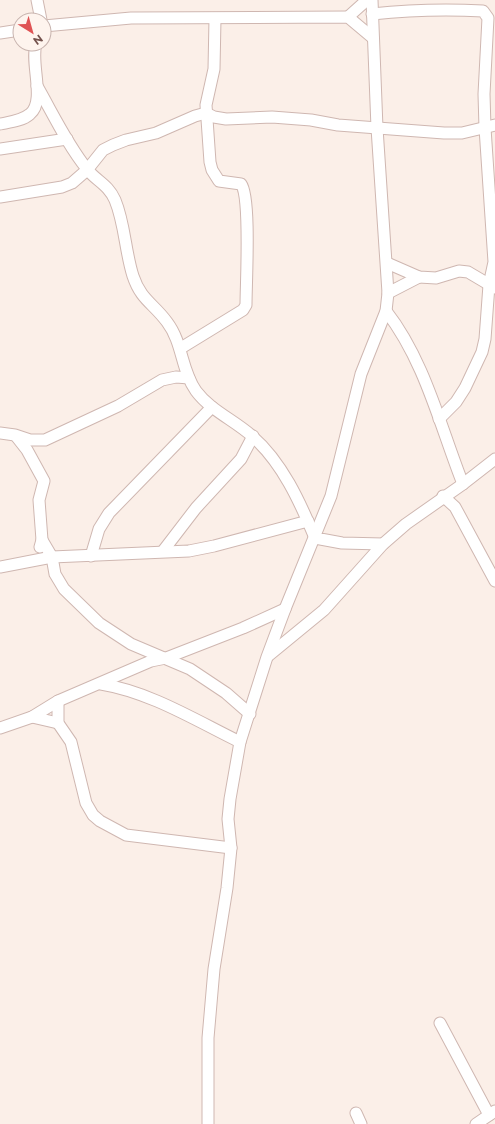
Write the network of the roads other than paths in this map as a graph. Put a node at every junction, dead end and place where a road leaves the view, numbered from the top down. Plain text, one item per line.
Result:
1 (37, 0) edge
2 (367, 0) edge
3 (372, 0) edge
4 (39, 12) edge
5 (372, 14) junction
6 (348, 17) junction
7 (215, 18) junction
8 (52, 25) edge
9 (12, 31) edge
10 (0, 33) edge
11 (373, 38) junction
12 (35, 52) edge
13 (37, 86) junction
14 (206, 113) junction
15 (0, 124) edge
16 (490, 126) edge
17 (377, 128) junction
18 (67, 139) junction
19 (0, 149) edge
20 (87, 170) junction
21 (492, 185) edge
22 (0, 197) edge
23 (387, 262) junction
24 (419, 277) junction
25 (492, 286) edge
26 (388, 293) junction
27 (386, 312) junction
28 (181, 348) junction
29 (189, 378) junction
30 (212, 407) junction
31 (439, 419) junction
32 (0, 433) edge
33 (15, 435) junction
34 (253, 436) junction
35 (495, 459) edge
36 (463, 484) junction
37 (443, 496) junction
38 (308, 521) junction
39 (315, 538) junction
40 (42, 540) junction
41 (383, 544) junction
42 (163, 551) junction
43 (91, 556) junction
44 (52, 557) junction
45 (37, 559) junction
46 (0, 567) edge
47 (495, 581) edge
48 (285, 609) junction
49 (267, 657) junction
50 (166, 658) junction
51 (101, 684) junction
52 (58, 701) junction
53 (250, 714) junction
54 (32, 717) junction
55 (58, 723) junction
56 (0, 728) edge
57 (240, 742) junction
58 (230, 848) junction
59 (440, 1023) dead end
60 (356, 1113) dead end
61 (492, 1113) edge
62 (208, 1124) edge
63 (361, 1124) edge
64 (476, 1124) edge

1 - 4 street
2 - 6 street
3 - 5 street
5 - 11 street
5 - 16 street
6 - 7 street
6 - 11 street
7 - 8 street
7 - 14 street
9 - 10 street
11 - 17 street
12 - 13 street
13 - 15 street
13 - 18 street
14 - 17 street
14 - 20 street
14 - 28 street
16 - 17 street
16 - 21 street
17 - 23 street
18 - 19 street
18 - 20 street
20 - 22 street
20 - 28 street
21 - 25 street
23 - 24 street
23 - 26 street
24 - 25 street
24 - 26 street
25 - 31 street
26 - 27 street
27 - 31 street
27 - 39 street
28 - 29 street
29 - 30 street
29 - 33 street
30 - 34 street
30 - 43 street
31 - 36 street
32 - 33 street
33 - 40 street
34 - 38 street
34 - 42 street
35 - 36 street
36 - 37 street
37 - 41 street
37 - 47 street
38 - 39 street
38 - 42 street
39 - 41 street
39 - 48 street
40 - 44 street
40 - 45 street
41 - 49 street
42 - 43 street
43 - 44 street
44 - 45 street
44 - 50 street
45 - 46 street
48 - 49 street
48 - 50 street
49 - 53 street
50 - 51 street
50 - 53 street
51 - 52 street
51 - 57 street
52 - 54 street
52 - 55 street
53 - 57 street
54 - 55 street
54 - 56 street
55 - 58 street
57 - 58 street
58 - 62 street
59 - 61 street
60 - 63 street
61 - 64 street

